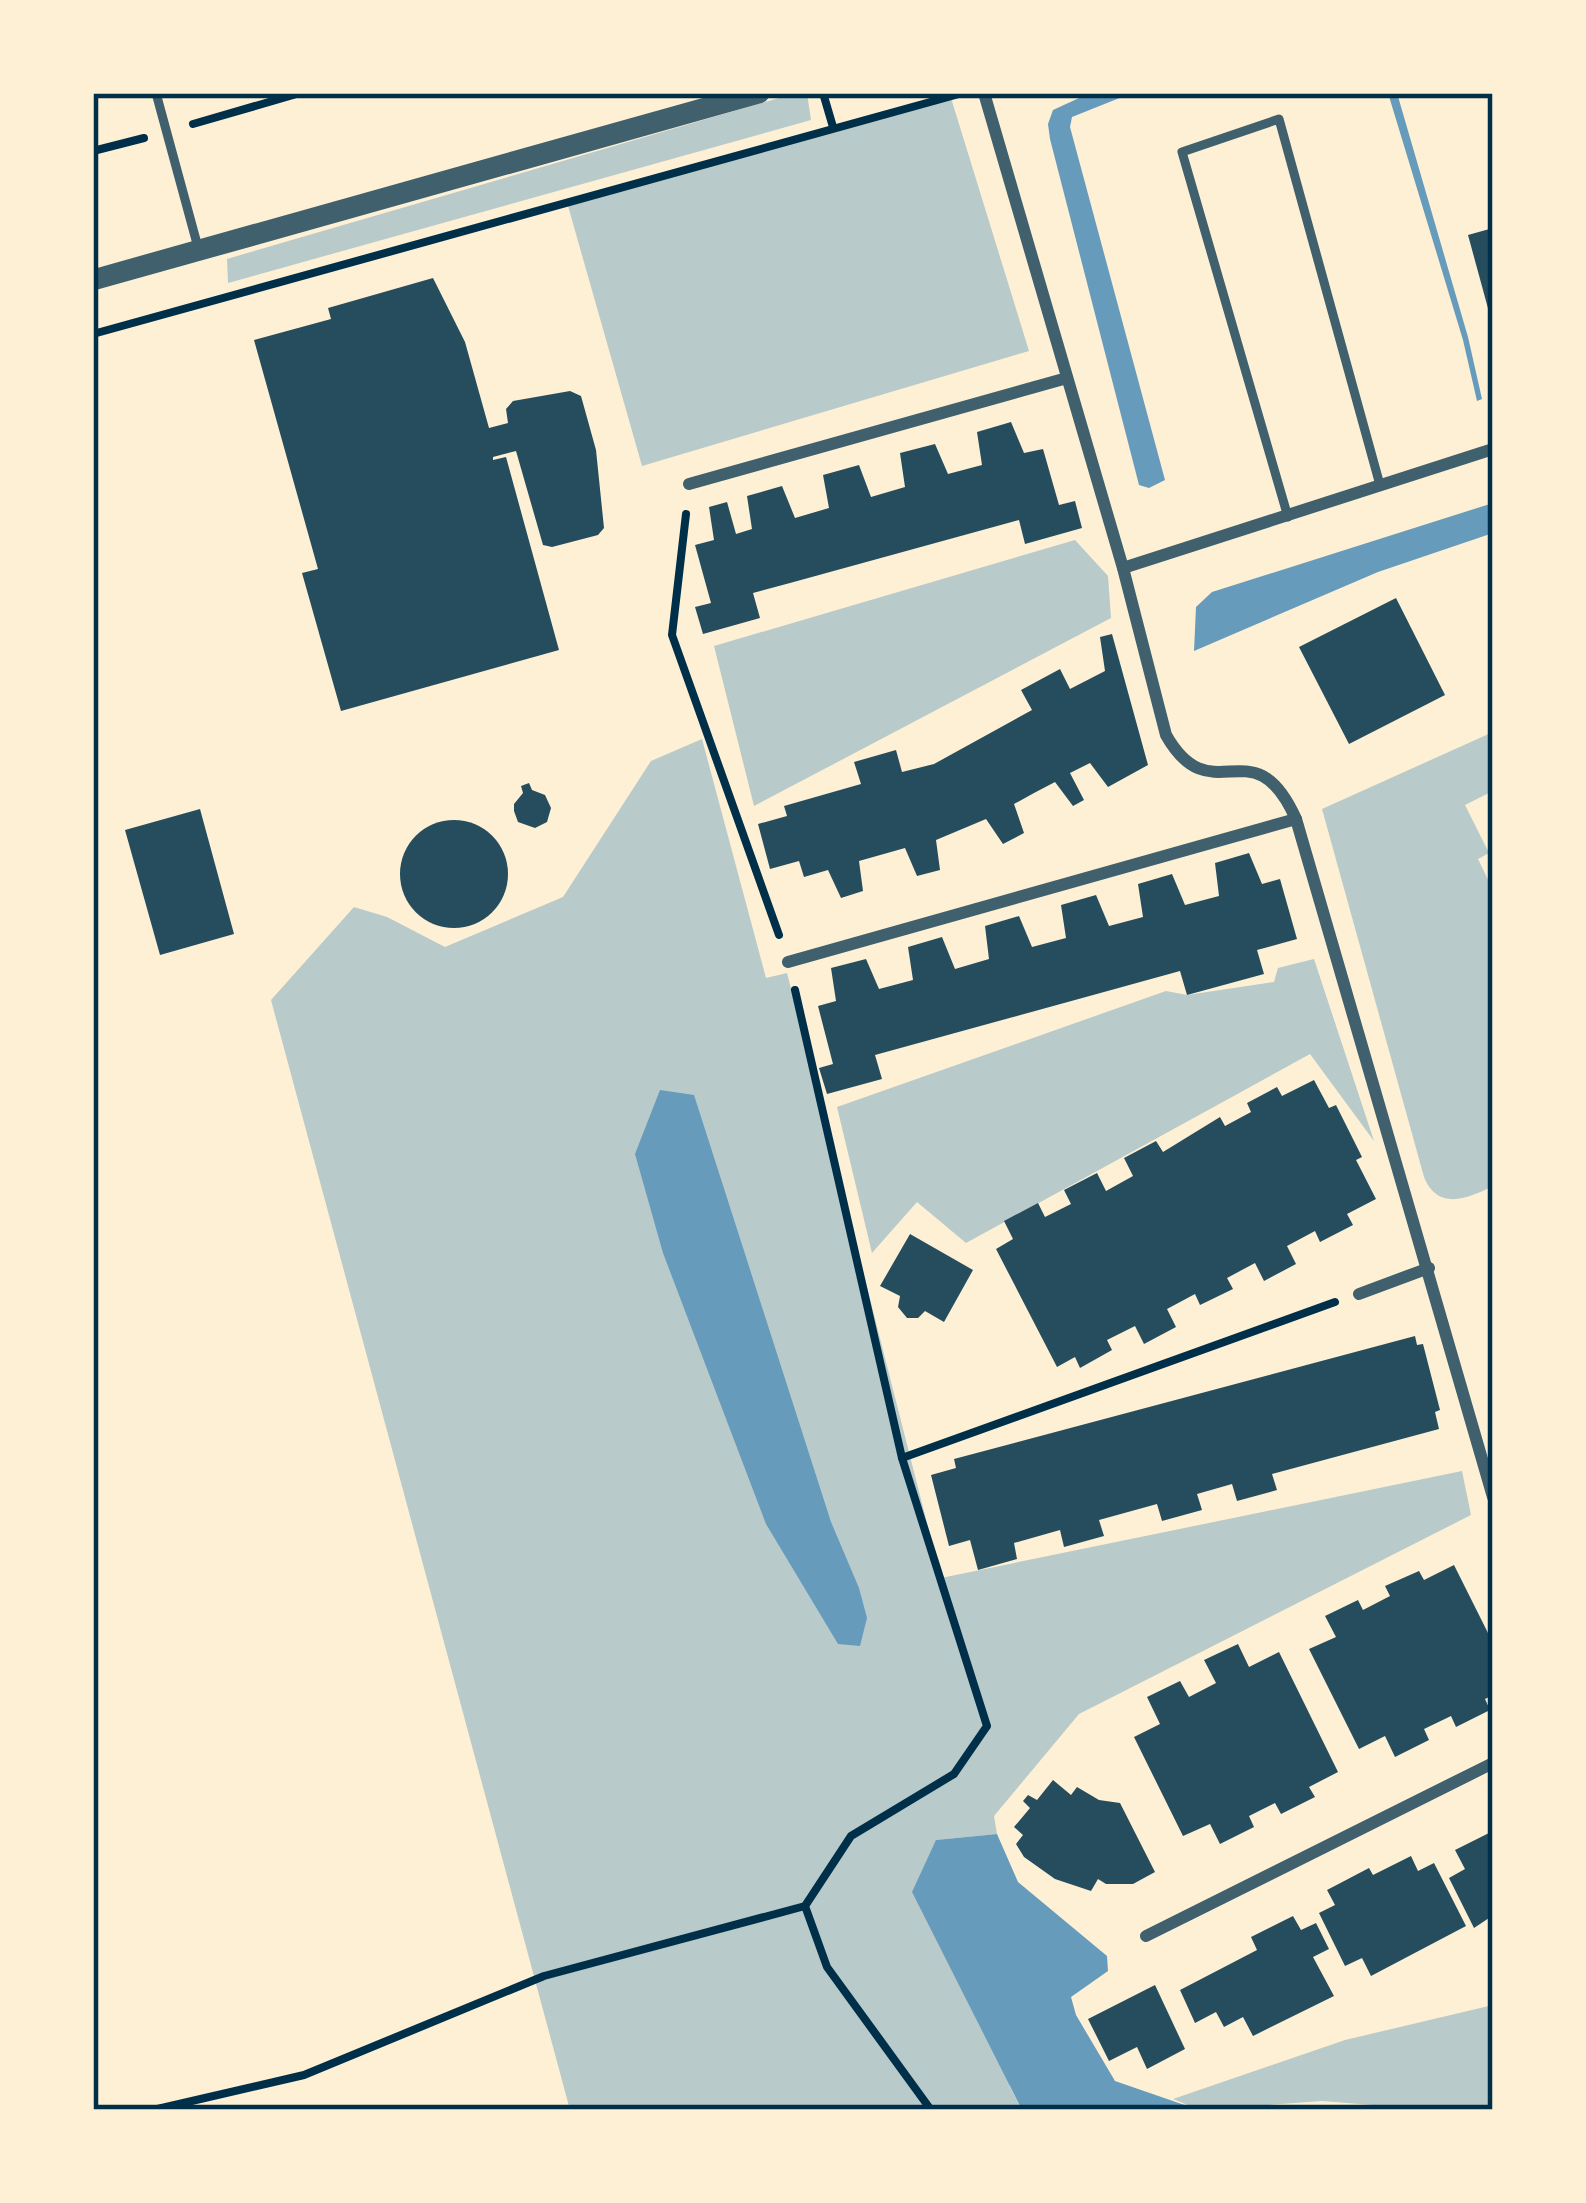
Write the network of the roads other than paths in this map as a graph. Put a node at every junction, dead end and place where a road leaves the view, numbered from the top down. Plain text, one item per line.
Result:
1 (156, 93) edge
2 (759, 93) edge
3 (984, 93) edge
4 (199, 251) junction
5 (93, 280) edge
6 (1067, 378) junction
7 (1493, 449) edge
8 (689, 484) road end
9 (1380, 485) junction
10 (1288, 517) junction
11 (1123, 568) junction
12 (1296, 819) junction
13 (788, 962) road end
14 (1429, 1268) junction
15 (1359, 1294) road end
16 (1493, 1497) edge
17 (1493, 1763) edge
18 (1146, 1936) dead end

1 - 4 lane
2 - 4 street
3 - 6 street
4 - 5 street
6 - 8 street
6 - 11 street
7 - 9 street
9 - 10 street
9 - 10 lane
10 - 11 street
11 - 12 street
12 - 13 street
12 - 14 street
14 - 15 street
14 - 16 street
17 - 18 street

